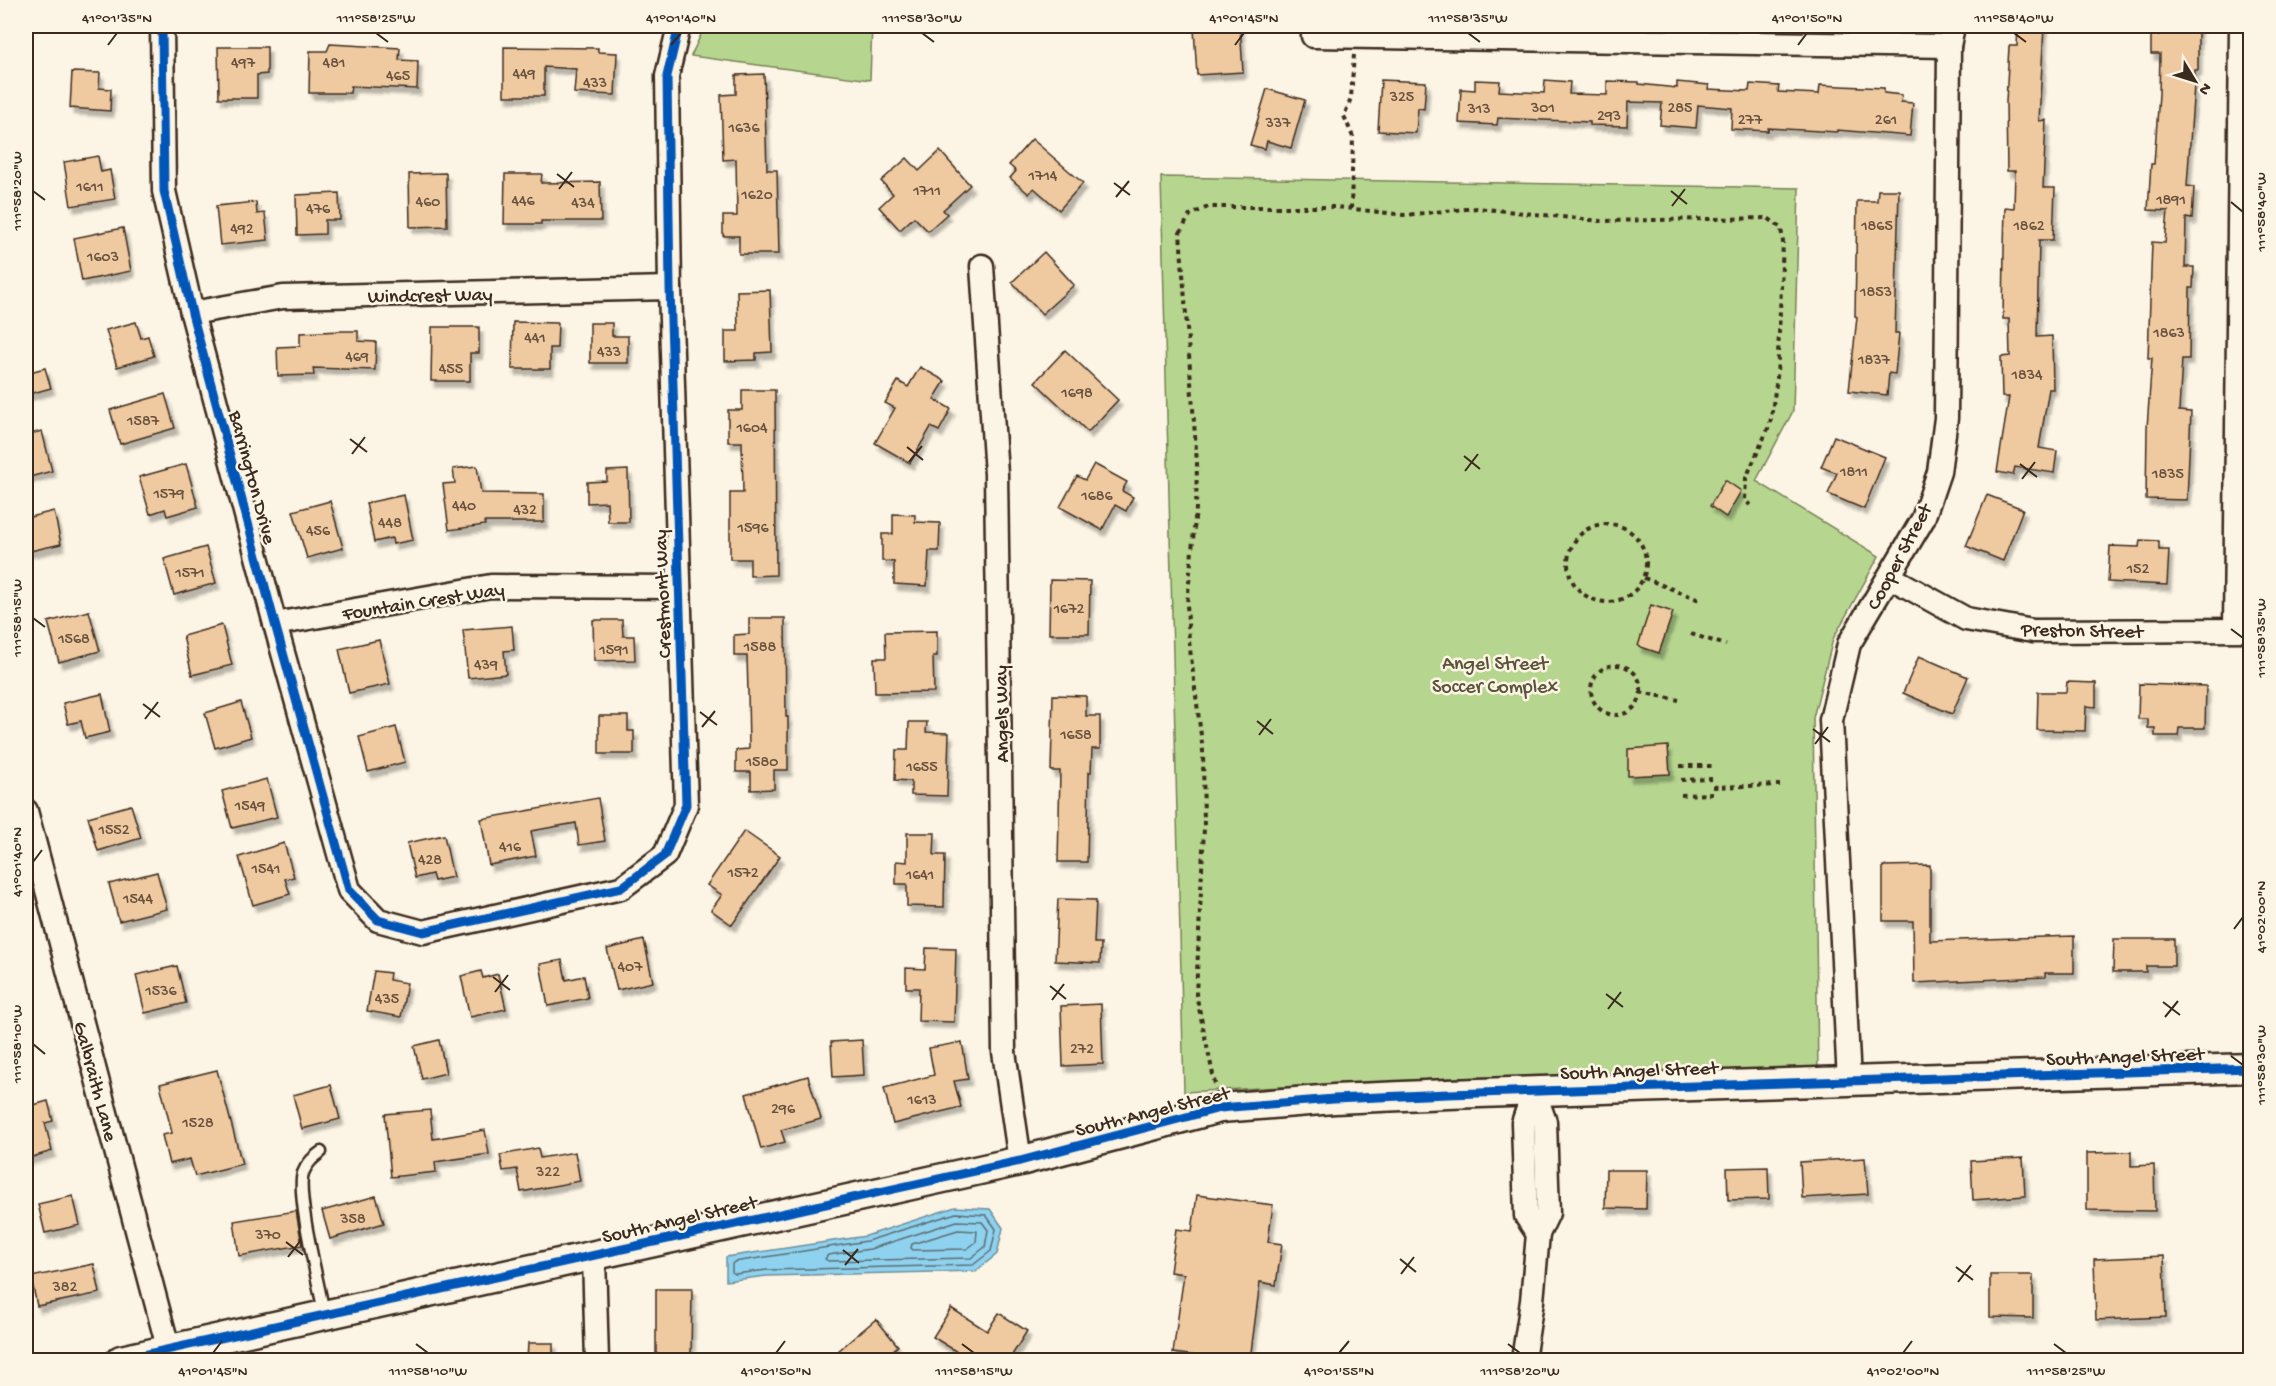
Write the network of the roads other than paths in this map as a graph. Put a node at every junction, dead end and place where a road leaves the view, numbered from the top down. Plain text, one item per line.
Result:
1 (162, 26) edge
2 (679, 26) edge
3 (1313, 26) edge
4 (2241, 26) edge
5 (1951, 36) edge
6 (981, 266) dead end
7 (670, 288) junction
8 (192, 313) junction
9 (1890, 577) junction
10 (679, 587) junction
11 (275, 624) junction
12 (2242, 630) edge
13 (26, 811) edge
14 (34, 878) edge
15 (378, 920) joint
16 (2250, 1068) edge
17 (1849, 1082) junction
18 (1534, 1091) junction
19 (321, 1152) dead end
20 (1020, 1161) junction
21 (594, 1256) junction
22 (325, 1316) junction
23 (169, 1356) edge
24 (122, 1360) edge
25 (597, 1360) edge
26 (1523, 1360) edge

1 - 8 street, Barrington Drive
2 - 7 street, Crestmont Way
3 - 5 street
4 - 12 street
5 - 9 street, Cooper Street
6 - 20 street, Angels Way
7 - 8 street, Windcrest Way
7 - 10 street, Crestmont Way
8 - 11 street, Barrington Drive
9 - 12 street, Preston Street
9 - 17 street, Cooper Street
10 - 11 street, Fountain Crest Way
10 - 15 street, Crestmont Way
11 - 15 street, Barrington Drive
13 - 14 street, Galbraith Lane
14 - 23 street, Galbraith Lane
16 - 17 street, South Angel Street
17 - 18 street, South Angel Street
18 - 20 street, South Angel Street
18 - 26 street
19 - 22 lane
20 - 21 street, South Angel Street
21 - 22 street, South Angel Street
21 - 25 street
22 - 23 street, South Angel Street
23 - 24 street, South Angel Street

